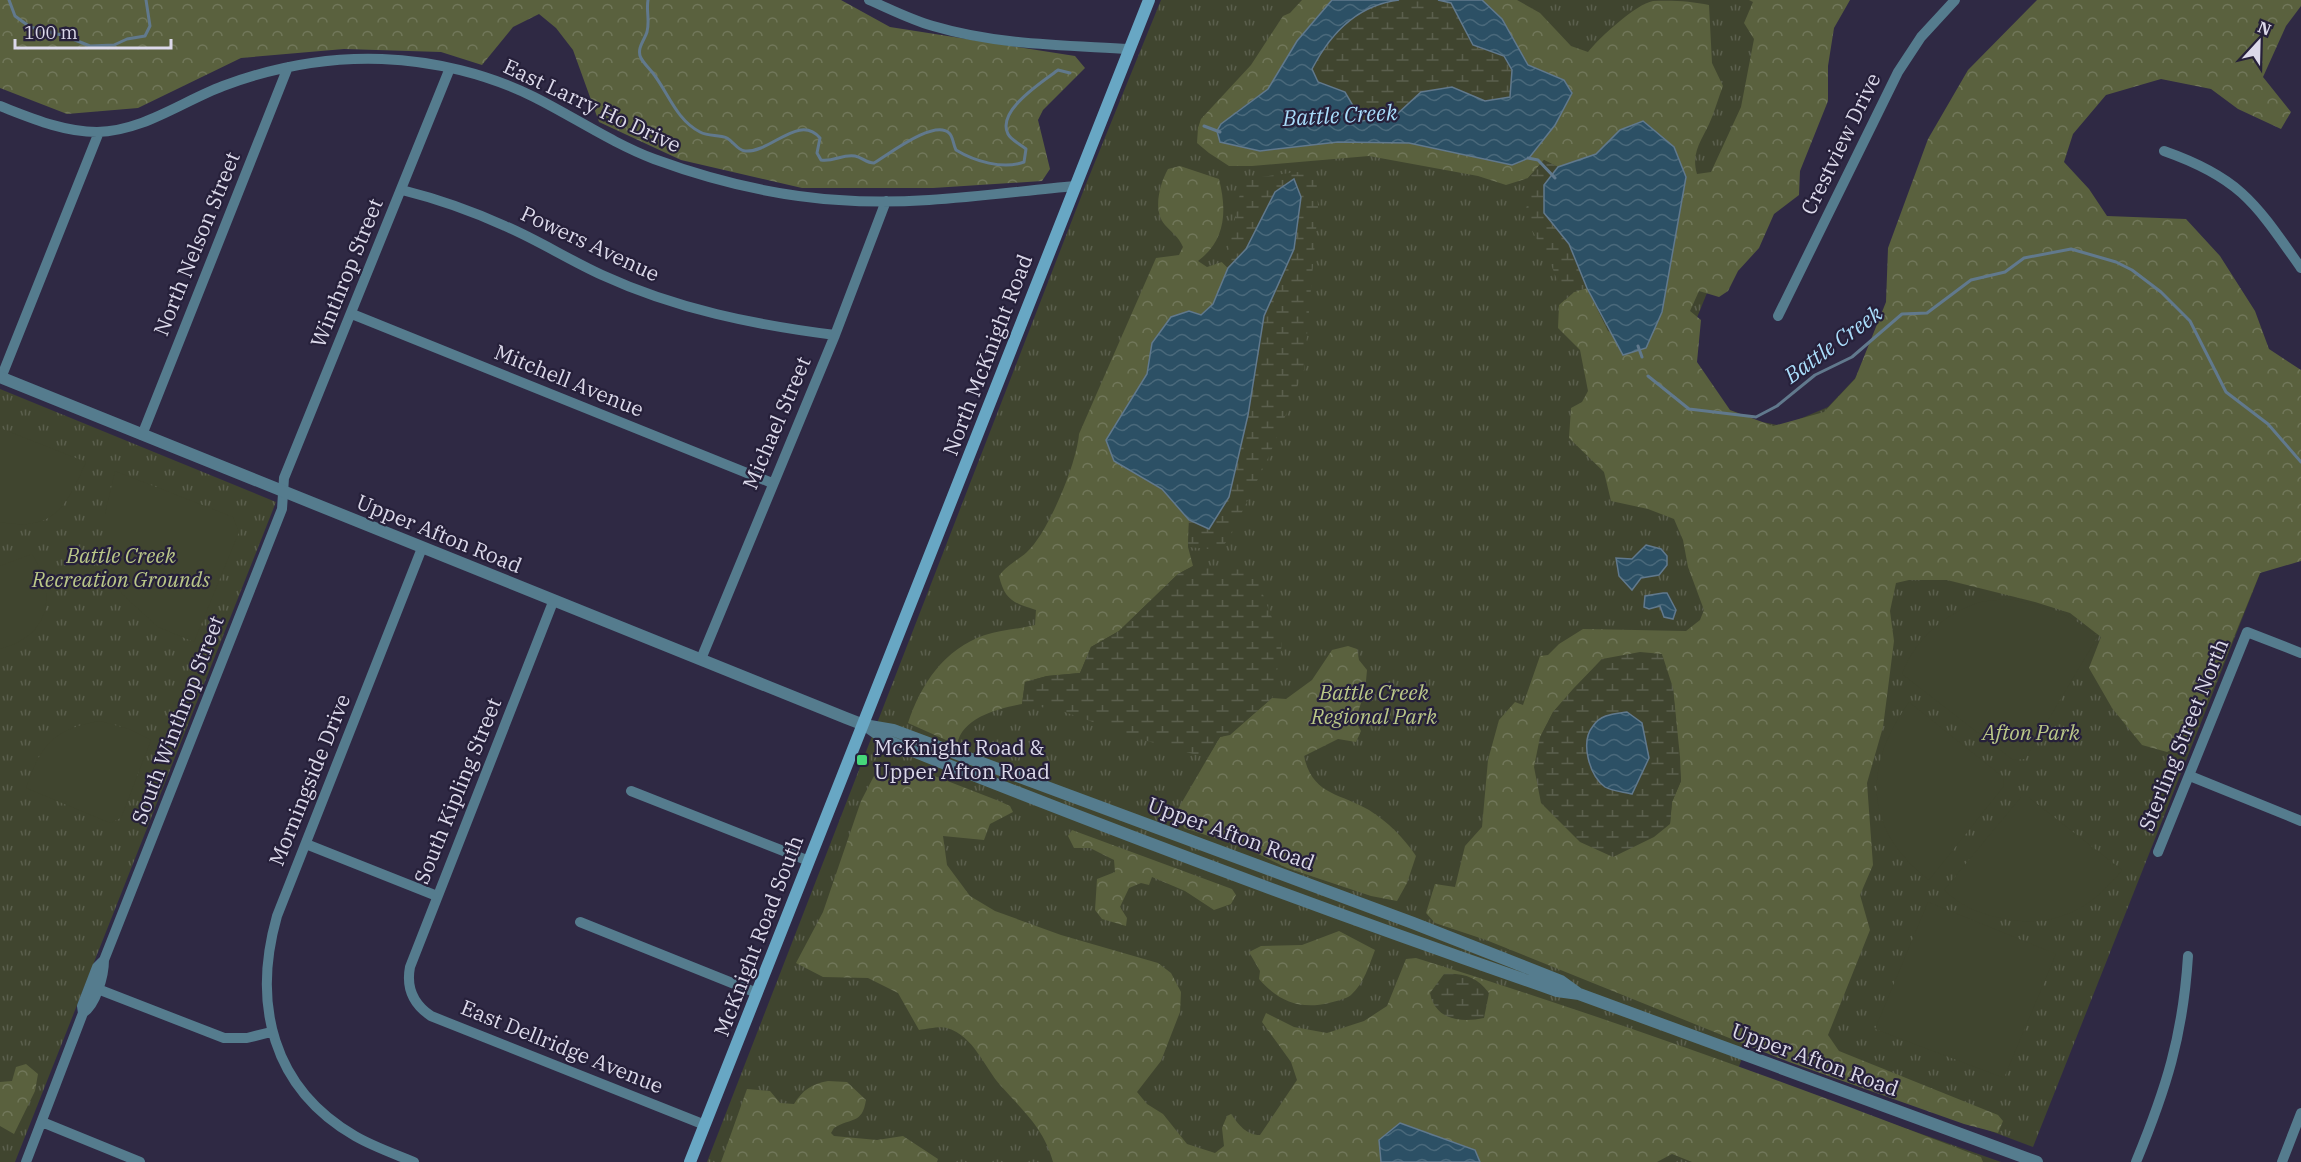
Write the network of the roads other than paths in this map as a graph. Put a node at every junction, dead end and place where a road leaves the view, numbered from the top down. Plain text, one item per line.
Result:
1 (869, 0) edge
2 (1149, 0) edge
3 (1954, 0) edge
4 (1129, 49) junction
5 (288, 67) junction
6 (450, 68) junction
7 (0, 106) edge
8 (99, 132) junction
9 (2164, 151) dead end
10 (1075, 186) junction
11 (402, 190) junction
12 (886, 201) junction
13 (2301, 268) edge
14 (352, 314) junction
15 (1778, 315) dead end
16 (835, 335) junction
17 (1, 377) edge
18 (142, 435) junction
19 (772, 483) junction
20 (284, 492) junction
21 (422, 548) junction
22 (553, 602) junction
23 (2301, 653) edge
24 (701, 659) junction
25 (864, 724) junction
26 (2190, 776) junction
27 (631, 791) dead end
28 (2301, 821) edge
29 (306, 844) junction
30 (2158, 852) dead end
31 (809, 861) junction
32 (437, 897) junction
33 (580, 922) dead end
34 (2188, 956) dead end
35 (94, 987) junction
36 (758, 993) junction
37 (412, 996) joint
38 (271, 1032) junction
39 (2301, 1113) edge
40 (42, 1122) junction
41 (705, 1125) junction
42 (26, 1162) edge
43 (140, 1162) edge
44 (414, 1162) edge
45 (690, 1162) edge
46 (2037, 1162) edge
47 (2136, 1162) edge
48 (2282, 1162) edge

1 - 4 street
2 - 4 main road, North McKnight Road
3 - 15 street, Crestview Drive
4 - 10 main road, North McKnight Road
5 - 6 street, East Larry Ho Drive
5 - 8 street, East Larry Ho Drive
5 - 18 street, North Nelson Street
6 - 11 street, Winthrop Street
6 - 12 street, East Larry Ho Drive
7 - 8 street, East Larry Ho Drive
8 - 17 street
9 - 13 street
10 - 12 street, East Larry Ho Drive
10 - 25 main road, North McKnight Road
11 - 14 street, Winthrop Street
11 - 16 street, Powers Avenue
12 - 16 street, Michael Street
14 - 19 street, Mitchell Avenue
14 - 20 street, Winthrop Street
16 - 19 street, Michael Street
17 - 18 street, Upper Afton Road
18 - 20 street, Upper Afton Road
19 - 24 street, Michael Street
20 - 21 street, Upper Afton Road
20 - 35 street, South Winthrop Street
21 - 22 street, Upper Afton Road
21 - 29 street, Morningside Drive
22 - 24 street, Upper Afton Road
22 - 32 street, South Kipling Street
23 - 26 street, Sterling Street North
24 - 25 street, Upper Afton Road
25 - 31 main road, McKnight Road South
25 - 46 street, Upper Afton Road
26 - 28 street
26 - 30 street, Sterling Street North
27 - 31 street
29 - 32 street
29 - 38 street, Morningside Drive
31 - 36 main road, McKnight Road South
32 - 37 street, South Kipling Street
33 - 36 street
34 - 47 street
35 - 38 street
35 - 40 street, South Winthrop Street
36 - 41 main road, McKnight Road South
37 - 41 street, East Dellridge Avenue
38 - 44 street
39 - 48 street
40 - 42 street, South Winthrop Street
40 - 43 street
41 - 45 main road, McKnight Road South

